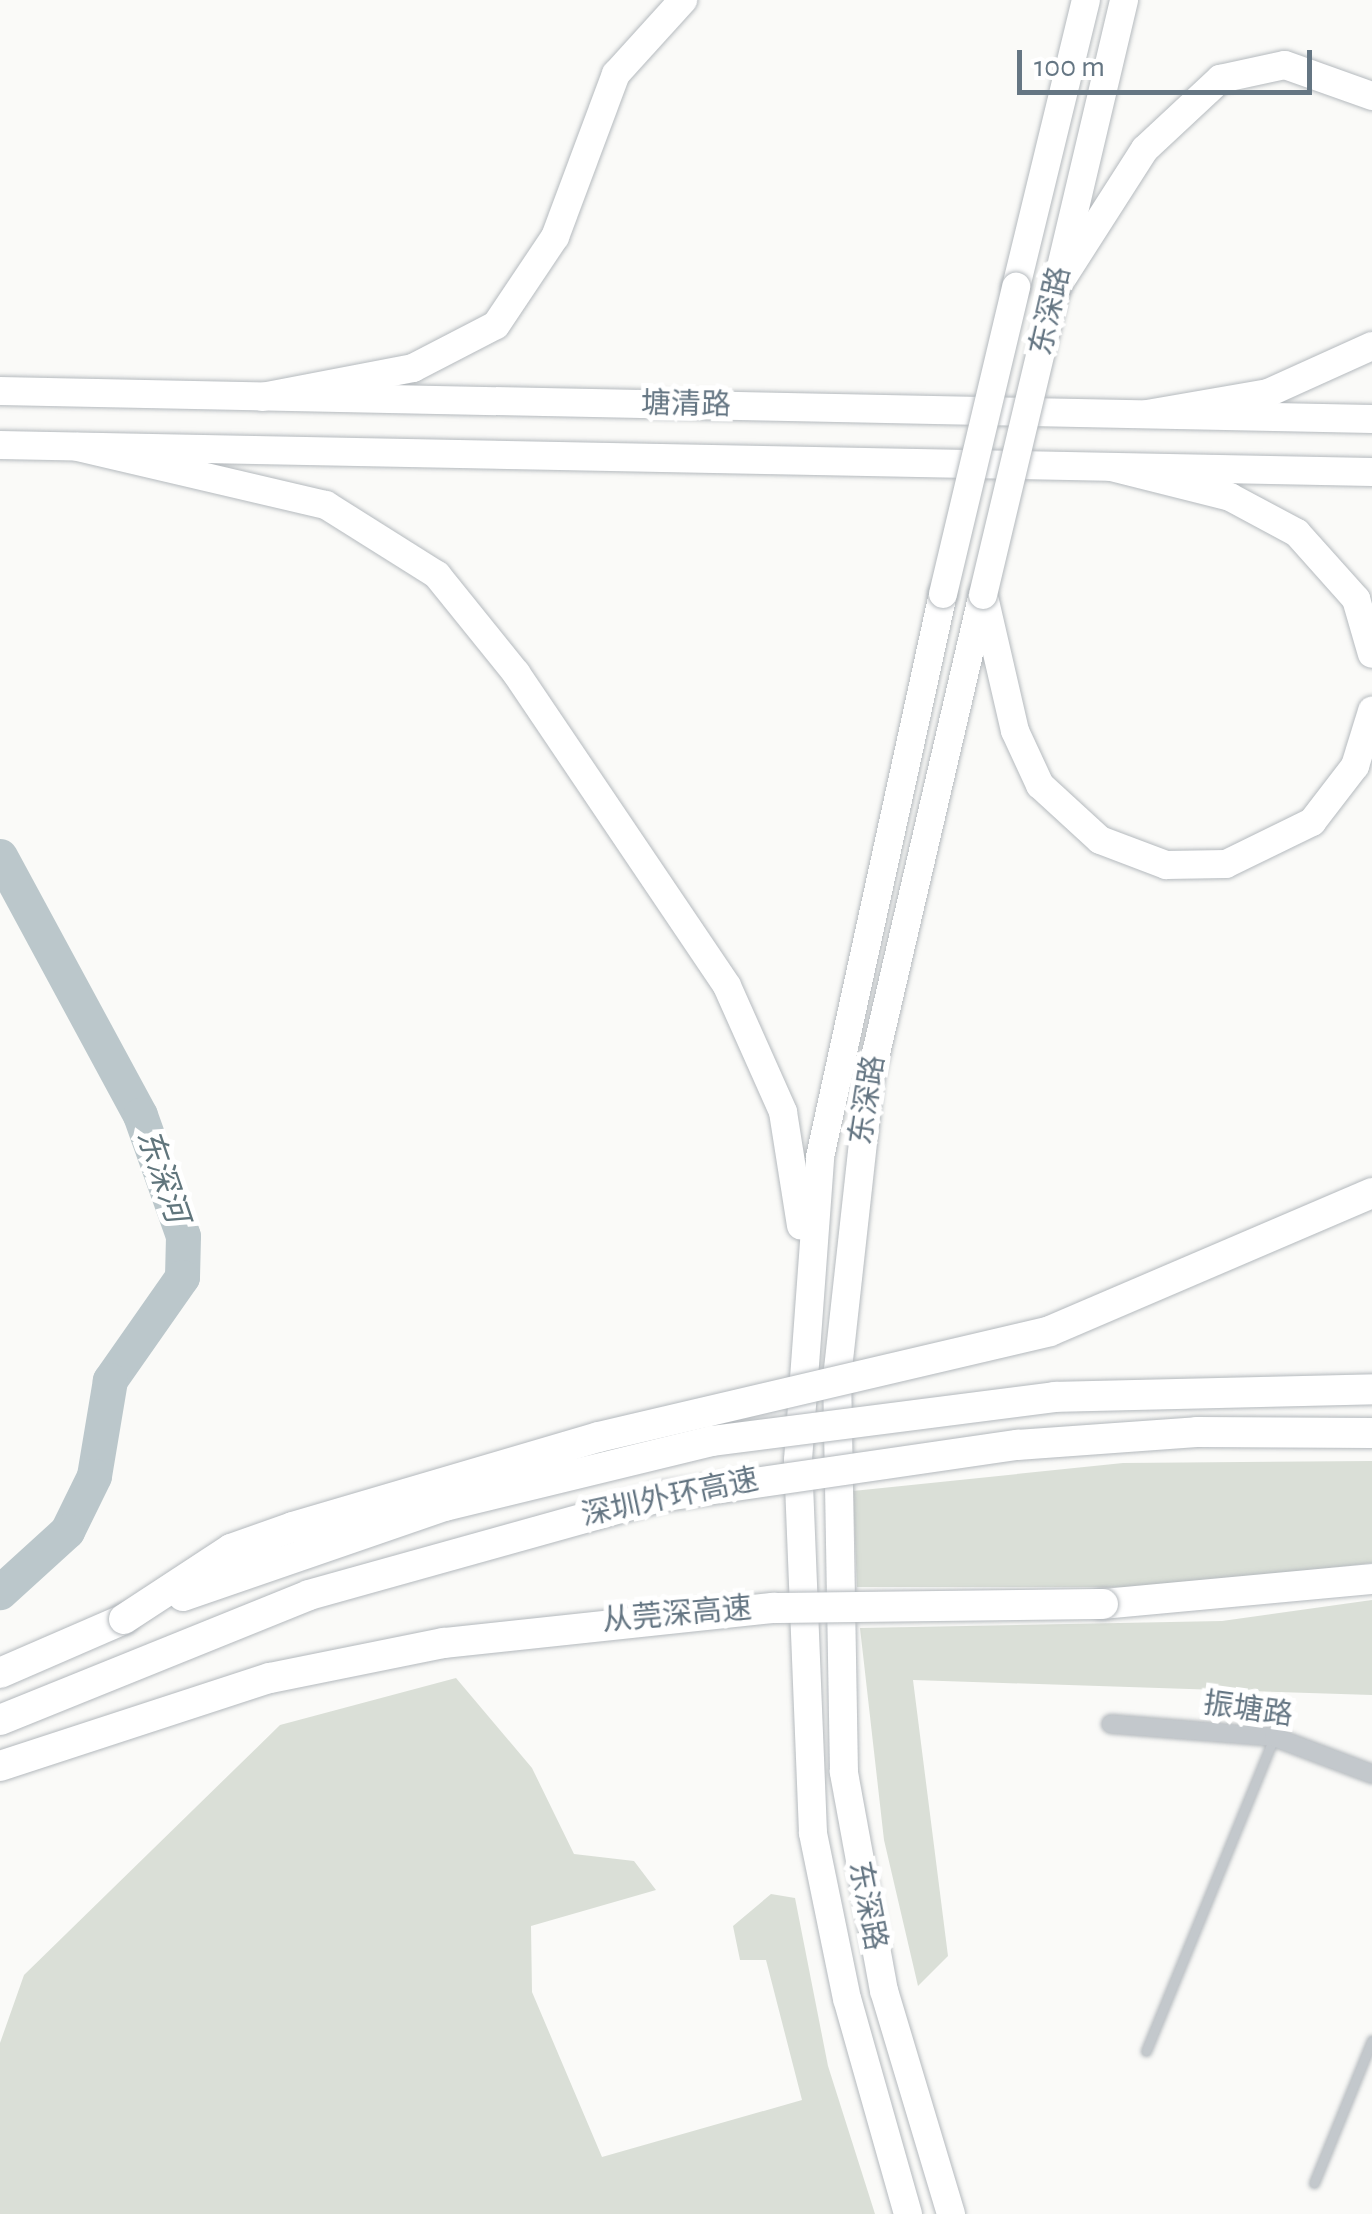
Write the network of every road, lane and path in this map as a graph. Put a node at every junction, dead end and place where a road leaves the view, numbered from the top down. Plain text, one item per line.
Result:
1 (683, 0) edge
2 (1086, 0) edge
3 (1124, 0) edge
4 (1372, 96) edge
5 (1056, 288) junction
6 (1372, 346) edge
7 (0, 391) edge
8 (262, 396) junction
9 (1147, 414) junction
10 (1372, 419) edge
11 (0, 445) edge
12 (78, 446) junction
13 (1111, 467) junction
14 (1372, 472) edge
15 (983, 595) junction
16 (1372, 654) edge
17 (1372, 710) edge
18 (1372, 1194) edge
19 (807, 1278) junction
20 (1372, 1389) edge
21 (1372, 1433) edge
22 (1372, 1579) edge
23 (124, 1620) junction
24 (0, 1673) edge
25 (0, 1720) edge
26 (1112, 1724) dead end
27 (1274, 1737) junction
28 (0, 1766) edge
29 (1372, 1774) edge
30 (1372, 2040) edge
31 (1146, 2051) dead end
32 (1314, 2184) dead end
33 (908, 2214) edge
34 (950, 2214) edge

1 - 8 main road
2 - 19 main road, 东深路, bridge
3 - 5 main road, 东深路
4 - 5 main road
5 - 15 main road, 东深路, bridge
6 - 9 main road
7 - 8 main road, 塘清路
8 - 9 main road, 塘清路
9 - 10 main road, 塘清路
11 - 12 main road, 塘清路
12 - 13 main road, 塘清路
12 - 19 main road
13 - 14 main road, 塘清路
13 - 16 main road
15 - 17 main road
15 - 34 main road, 东深路
18 - 23 highway, bridge
19 - 33 main road, 东深路
20 - 23 highway, 深圳外环高速, bridge
21 - 25 highway, 深圳外环高速, bridge
22 - 28 highway, 从莞深高速, bridge
23 - 24 highway, 深圳外环高速
26 - 27 street, 振塘路
27 - 29 street, 振塘路
27 - 31 lane
30 - 32 lane

